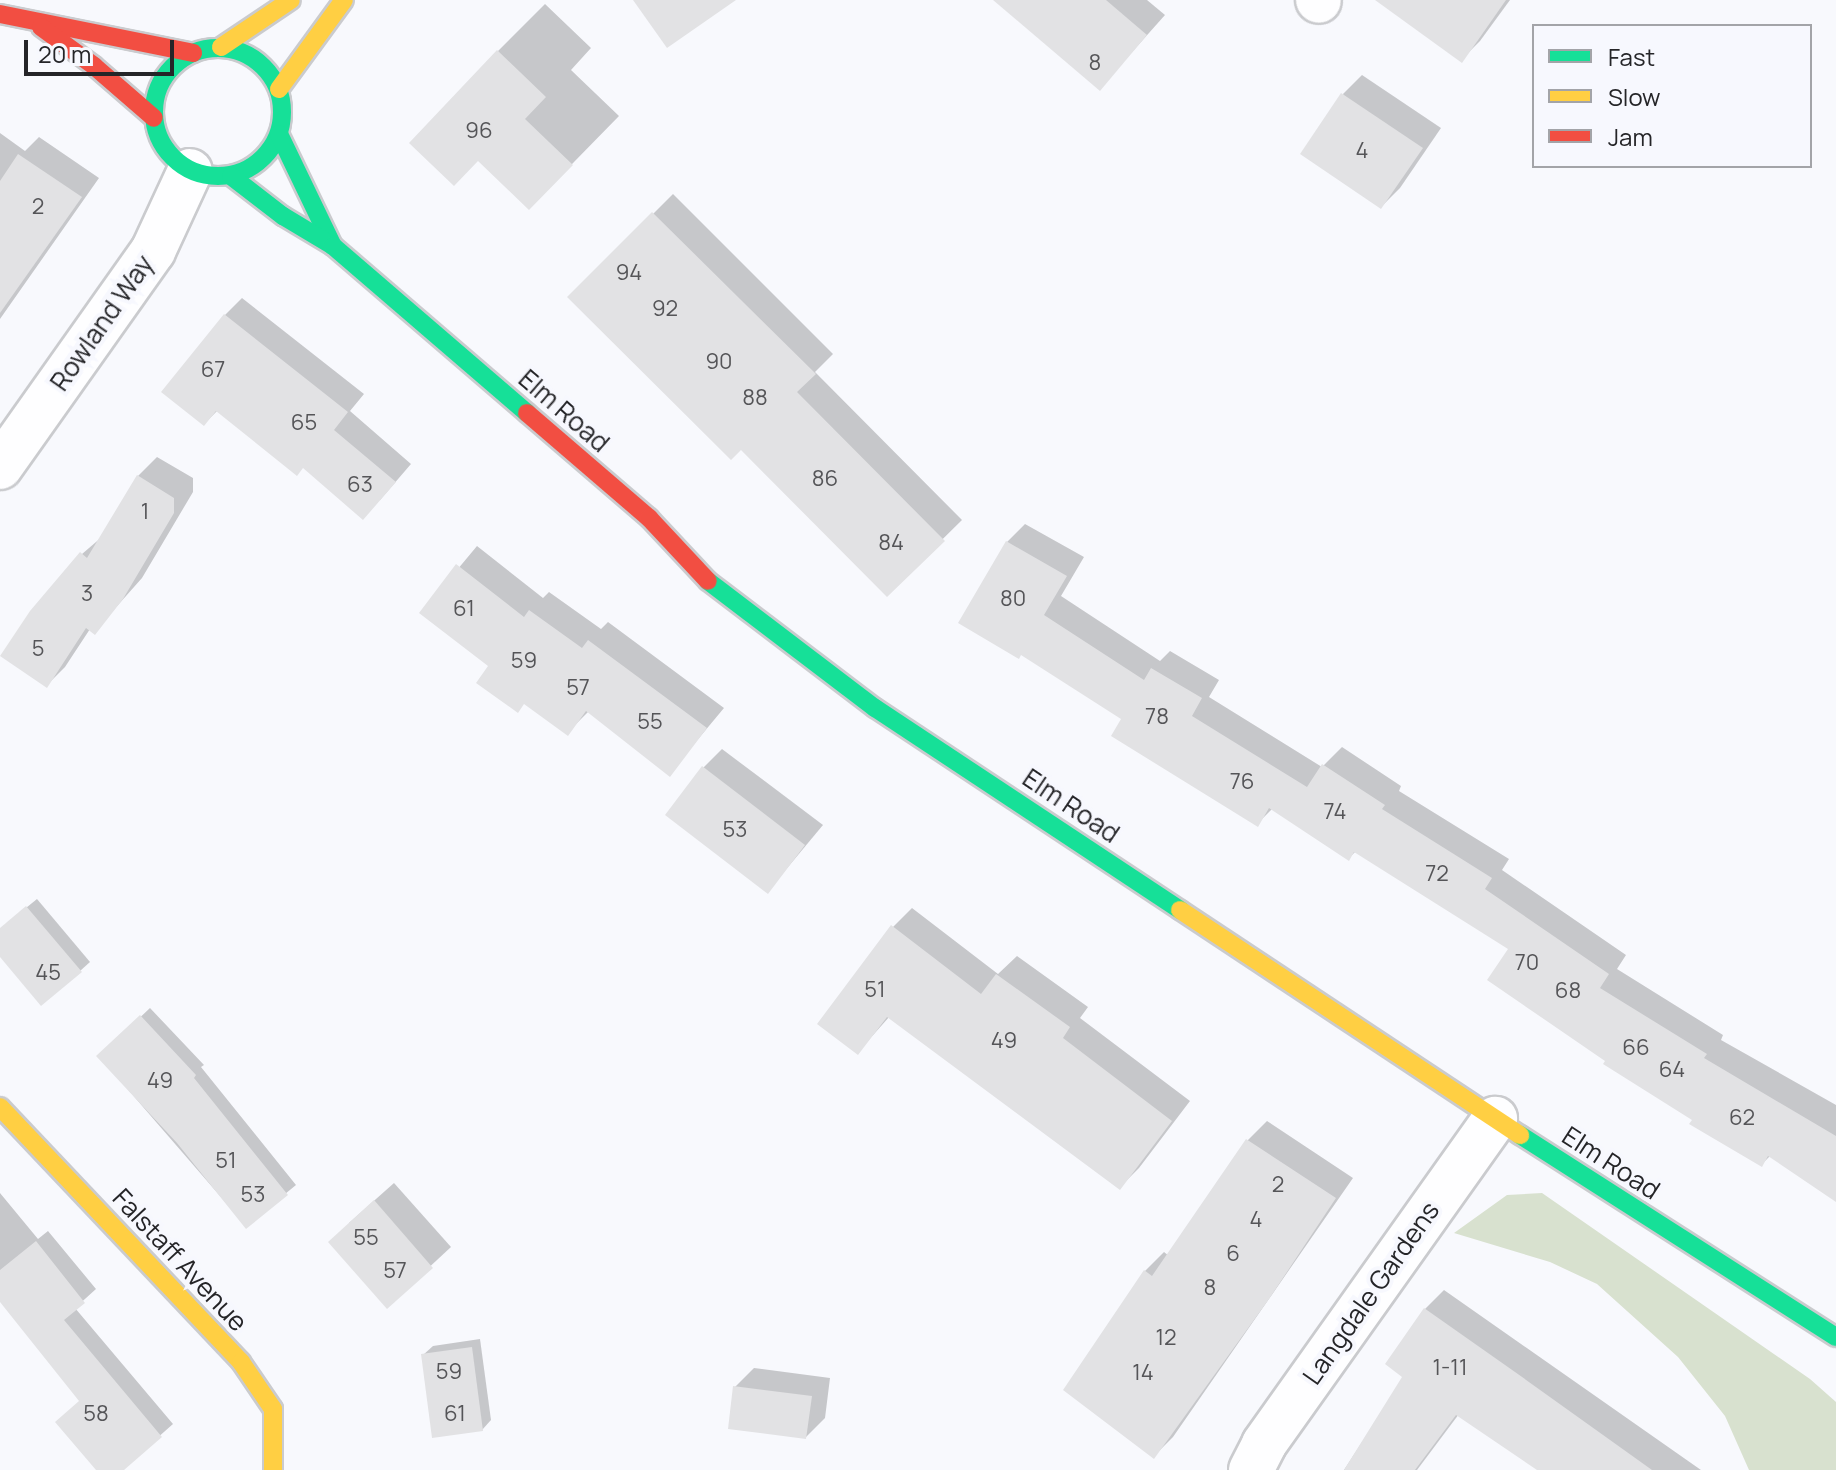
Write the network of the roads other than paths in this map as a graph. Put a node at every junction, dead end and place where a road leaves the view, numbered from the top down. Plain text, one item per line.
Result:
1 (291, 0) edge
2 (344, 0) edge
3 (0, 14) edge
4 (36, 23) junction
5 (221, 47) junction
6 (193, 53) junction
7 (279, 89) junction
8 (154, 118) junction
9 (279, 134) junction
10 (210, 174) junction
11 (333, 246) junction
12 (0, 467) edge
13 (0, 1107) edge
14 (1495, 1119) junction
15 (1836, 1337) edge
16 (273, 1470) edge
17 (1251, 1470) edge

1 - 5 main road
2 - 7 main road
3 - 4 main road
4 - 6 main road
4 - 8 main road
5 - 6 main road
5 - 7 main road
6 - 8 main road
7 - 9 main road
8 - 10 main road
9 - 10 main road
9 - 11 main road, Elm Road
10 - 11 main road, Elm Road
10 - 12 street, Rowland Way
11 - 14 main road, Elm Road
13 - 16 main road, Falstaff Avenue
14 - 15 main road, Elm Road
14 - 17 street, Langdale Gardens

